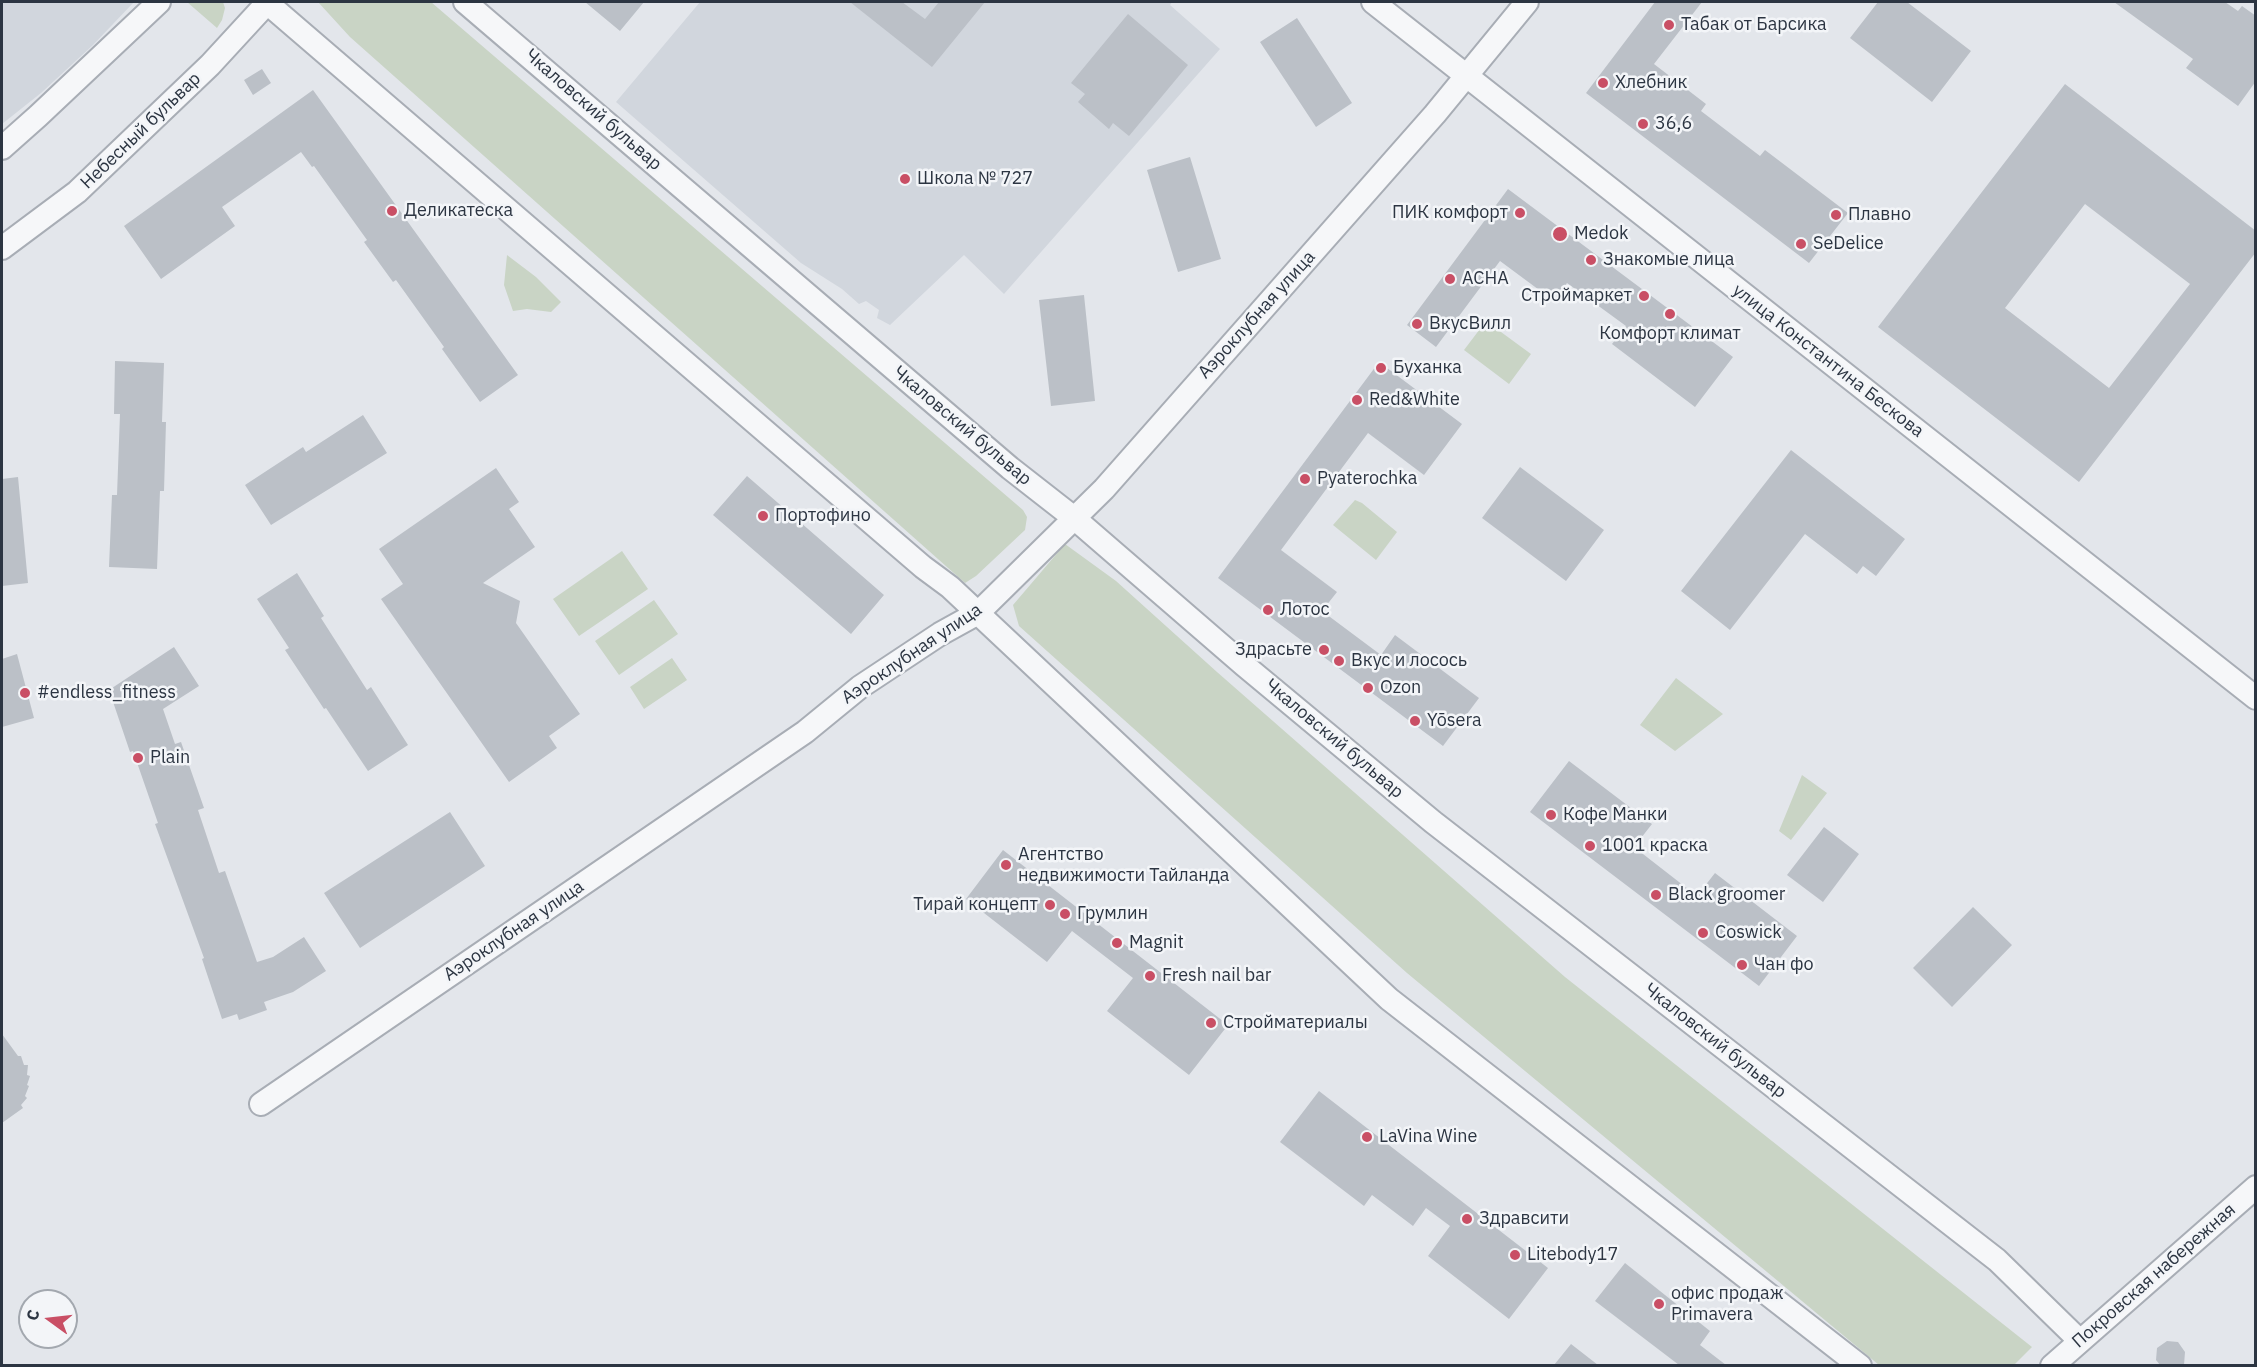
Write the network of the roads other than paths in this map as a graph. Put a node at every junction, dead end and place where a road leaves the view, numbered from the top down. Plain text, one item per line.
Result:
1 (159, 2) edge
2 (267, 2) edge
3 (465, 2) edge
4 (1372, 2) edge
5 (1527, 2) edge
6 (1466, 74) junction
7 (2, 148) edge
8 (2, 248) edge
9 (1074, 518) junction
10 (978, 613) junction
11 (2256, 698) edge
12 (261, 1104) dead end
13 (2256, 1188) edge
14 (2080, 1341) junction
15 (1860, 1365) edge
16 (2052, 1365) edge

1 - 7 street
2 - 8 street, Небесный бульвар
2 - 10 street
3 - 9 street, Чкаловский бульвар
4 - 6 street, улица Константина Бескова
5 - 6 street, Аэроклубная улица
6 - 9 street, Аэроклубная улица
6 - 11 street, улица Константина Бескова
9 - 10 street, Аэроклубная улица
9 - 14 street, Чкаловский бульвар
10 - 12 street, Аэроклубная улица
10 - 15 street
13 - 14 street, Покровская набережная
14 - 16 street, Покровская набережная

